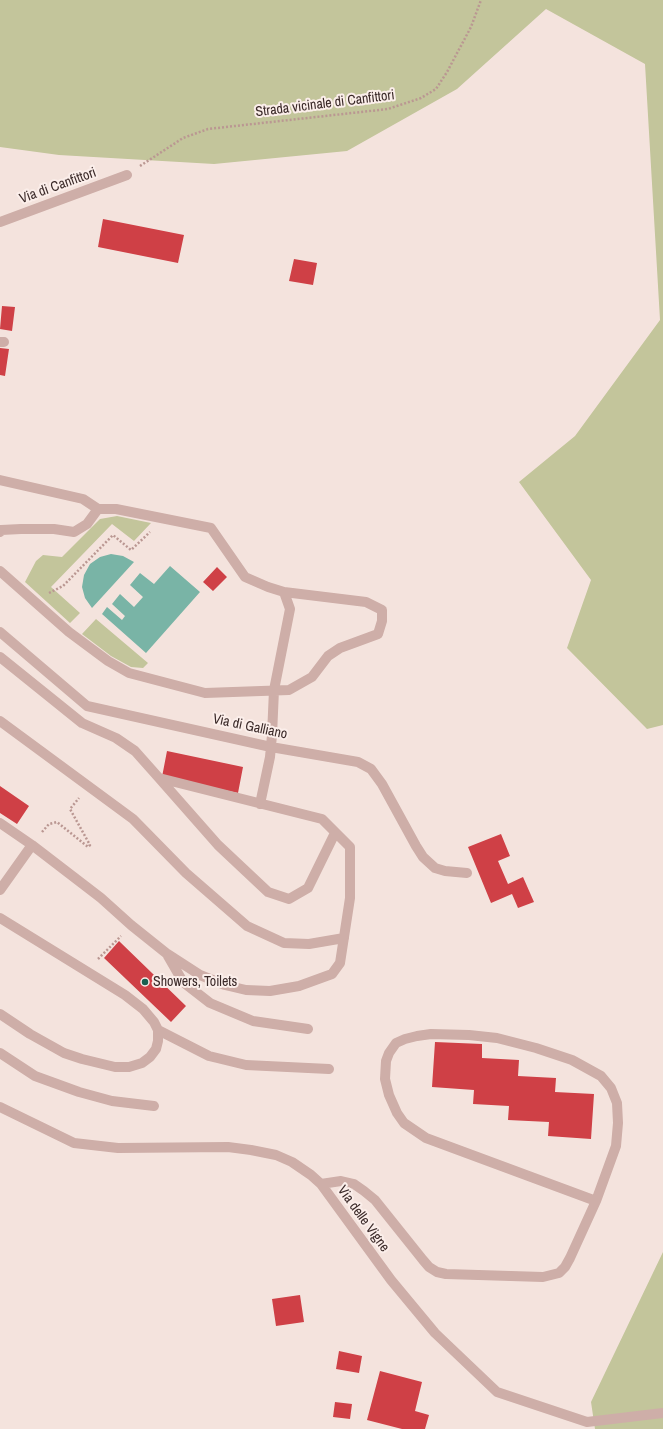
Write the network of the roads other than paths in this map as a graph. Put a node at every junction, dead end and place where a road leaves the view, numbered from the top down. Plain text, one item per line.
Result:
1 (127, 175) road end
2 (0, 222) edge
3 (0, 480) edge
4 (98, 509) junction
5 (0, 532) edge
6 (0, 571) edge
7 (284, 592) junction
8 (0, 632) edge
9 (0, 657) edge
10 (274, 690) junction
11 (0, 721) edge
12 (271, 747) junction
13 (159, 778) junction
14 (260, 804) junction
15 (0, 824) edge
16 (335, 833) junction
17 (32, 845) junction
18 (467, 873) dead end
19 (0, 890) edge
20 (0, 918) edge
21 (344, 938) junction
22 (166, 953) junction
23 (0, 1014) edge
24 (308, 1029) dead end
25 (158, 1030) junction
26 (0, 1053) edge
27 (329, 1069) dead end
28 (154, 1106) dead end
29 (0, 1107) edge
30 (322, 1184) junction
31 (596, 1201) junction
32 (663, 1413) edge

1 - 2 street, Via di Canfittori
3 - 4 street
4 - 5 street
4 - 7 street
6 - 10 street
7 - 10 street
7 - 10 street
8 - 12 street, Via di Galliano
9 - 13 street
10 - 12 street
11 - 21 street
12 - 14 street
12 - 18 street, Via di Galliano
13 - 14 street
13 - 16 street
14 - 16 street
15 - 17 street
16 - 21 street
17 - 19 street
17 - 22 street
20 - 25 street
21 - 22 street
22 - 24 street
23 - 25 street
25 - 27 street
26 - 28 street
29 - 30 street, Via delle Vigne
30 - 31 street
30 - 32 street, Via delle Vigne
31 - 31 street

